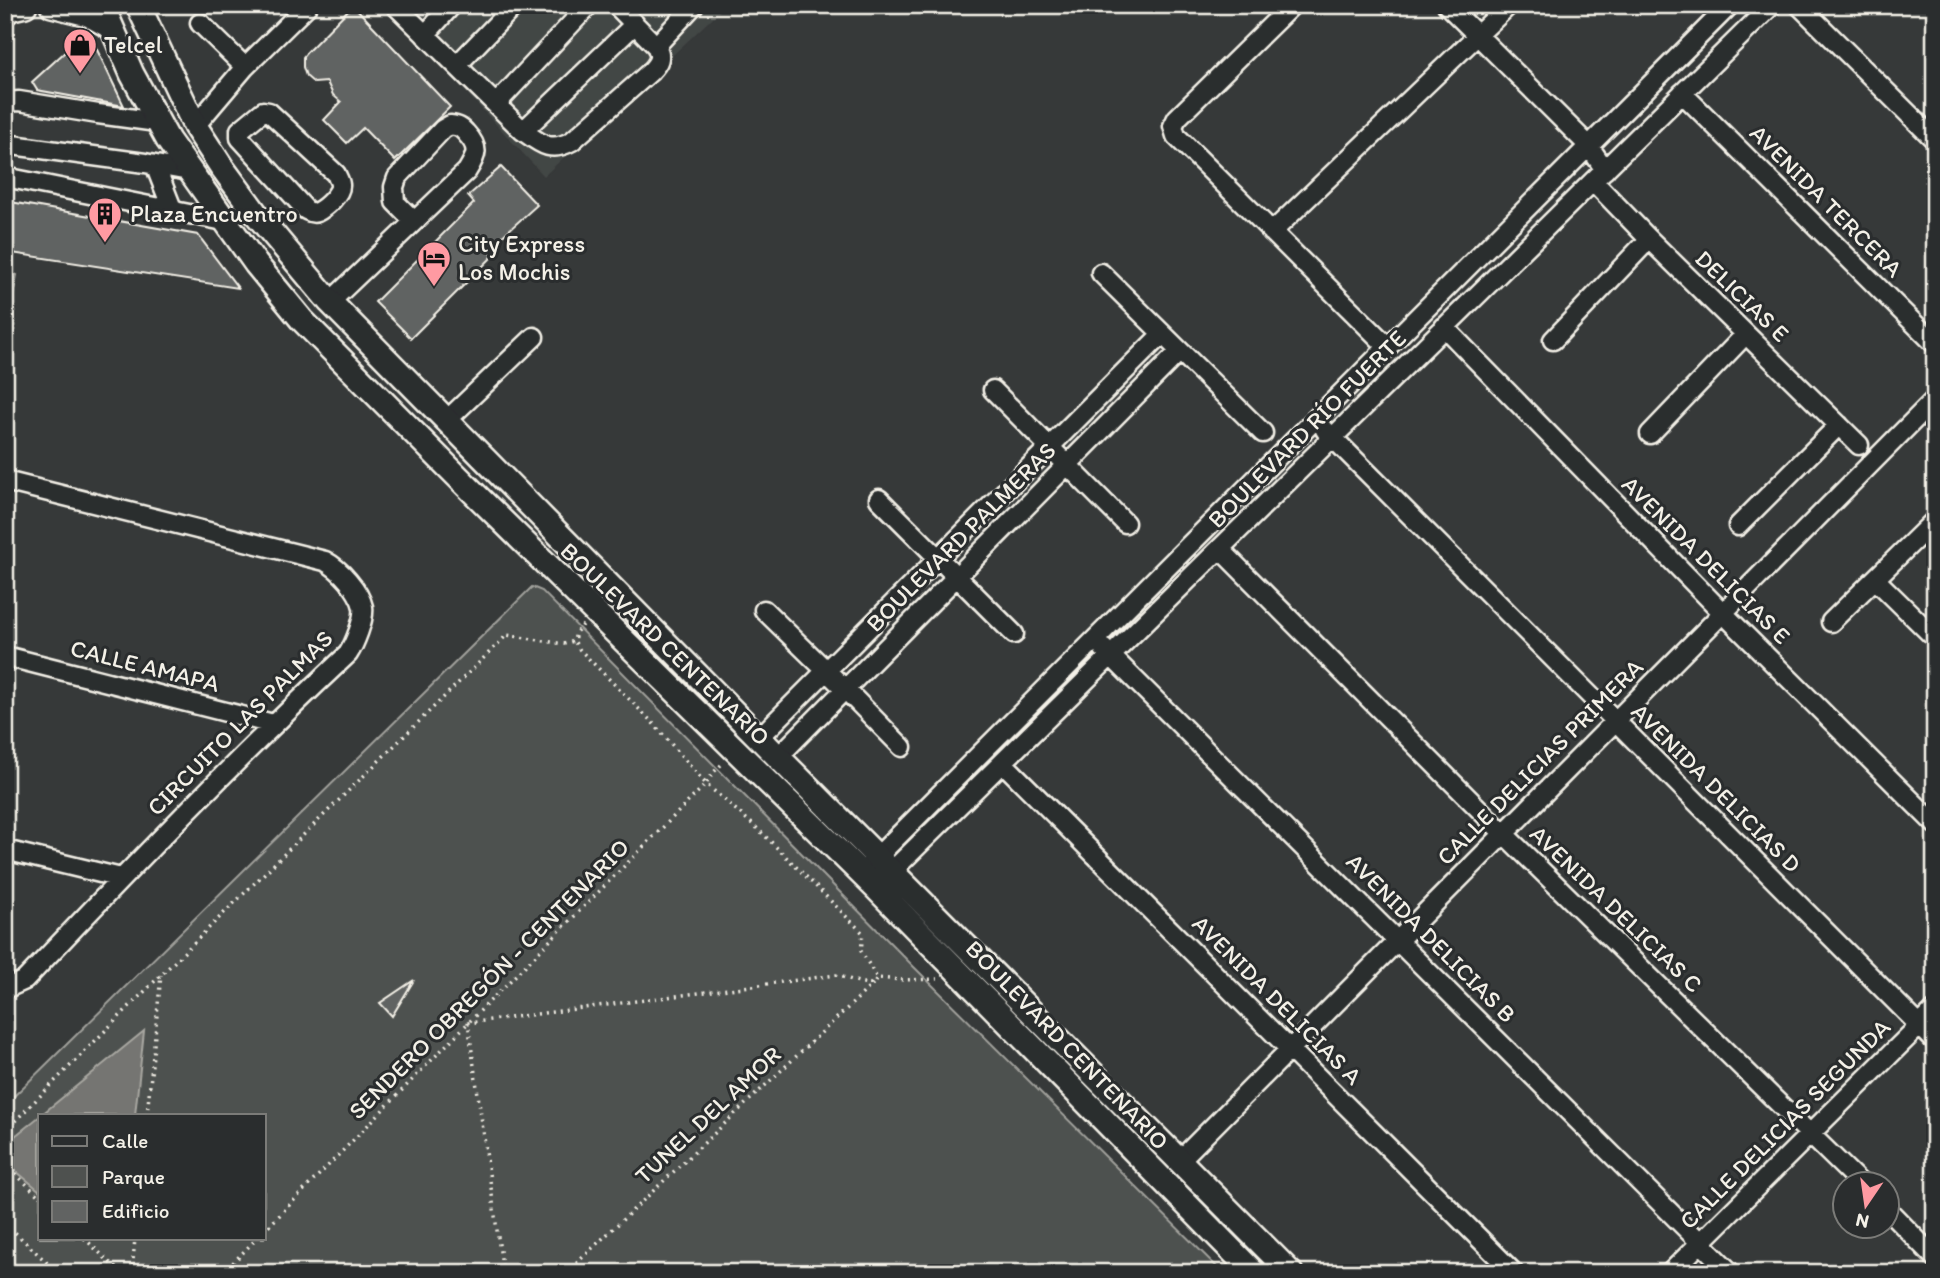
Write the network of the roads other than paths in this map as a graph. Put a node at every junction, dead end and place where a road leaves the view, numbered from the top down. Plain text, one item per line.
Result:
1 (25, 5) edge
2 (52, 5) edge
3 (102, 5) edge
4 (138, 5) edge
5 (149, 5) edge
6 (308, 5) edge
7 (395, 5) edge
8 (452, 5) edge
9 (515, 5) edge
10 (589, 5) edge
11 (616, 5) edge
12 (694, 5) edge
13 (1292, 5) edge
14 (1447, 5) edge
15 (1509, 5) edge
16 (1730, 5) edge
17 (1772, 5) edge
18 (1799, 5) edge
19 (5, 13) edge
20 (200, 23) dead end
21 (635, 24) junction
22 (111, 27) junction
23 (425, 35) junction
24 (1478, 36) junction
25 (155, 43) junction
26 (656, 46) junction
27 (457, 65) junction
28 (245, 67) junction
29 (1682, 93) junction
30 (5, 102) edge
31 (496, 104) junction
32 (157, 122) junction
33 (195, 126) junction
34 (523, 131) junction
35 (1935, 140) edge
36 (242, 141) junction
37 (5, 144) edge
38 (1589, 146) junction
39 (155, 165) junction
40 (221, 166) junction
41 (189, 171) junction
42 (1599, 176) junction
43 (5, 177) edge
44 (173, 211) junction
45 (224, 221) junction
46 (414, 221) junction
47 (1272, 232) junction
48 (1649, 239) junction
49 (1101, 273) dead end
50 (330, 302) junction
51 (1444, 327) junction
52 (1162, 334) junction
53 (1746, 334) junction
54 (534, 337) dead end
55 (1553, 340) dead end
56 (1935, 344) edge
57 (1388, 347) junction
58 (1180, 351) junction
59 (993, 390) dead end
60 (1935, 399) edge
61 (1314, 420) junction
62 (449, 424) junction
63 (1839, 425) junction
64 (1263, 433) dead end
65 (1650, 434) dead end
66 (1333, 437) junction
67 (426, 445) junction
68 (1859, 445) dead end
69 (1050, 446) junction
70 (1067, 464) junction
71 (5, 481) edge
72 (879, 499) dead end
73 (1935, 520) edge
74 (1125, 523) dead end
75 (1738, 526) dead end
76 (1220, 549) junction
77 (938, 558) junction
78 (956, 576) junction
79 (1876, 580) junction
80 (764, 610) dead end
81 (1723, 612) junction
82 (1832, 622) dead end
83 (1014, 634) dead end
84 (1935, 638) edge
85 (1094, 640) junction
86 (5, 656) edge
87 (1112, 656) junction
88 (825, 671) junction
89 (845, 689) junction
90 (1615, 721) junction
91 (273, 724) junction
92 (759, 738) junction
93 (902, 747) dead end
94 (778, 757) junction
95 (1003, 762) junction
96 (1935, 824) edge
97 (1504, 834) junction
98 (5, 850) edge
99 (877, 872) junction
100 (121, 878) junction
101 (1398, 940) junction
102 (5, 989) edge
103 (1935, 1010) edge
104 (1919, 1026) junction
105 (1935, 1041) edge
106 (1291, 1048) junction
107 (1811, 1133) junction
108 (1180, 1160) junction
109 (1847, 1170) edge
110 (1902, 1224) edge
111 (1701, 1242) junction
112 (1935, 1258) edge
113 (1254, 1273) edge
114 (1291, 1273) edge
115 (1514, 1273) edge
116 (1670, 1273) edge
117 (1731, 1273) edge

1 - 19 main road
2 - 22 main road
3 - 22 main road, BOULEVARD CENTENARIO
4 - 25 main road, BOULEVARD CENTENARIO
5 - 25 main road
6 - 28 street
7 - 23 street
8 - 23 street
9 - 27 street
10 - 31 street
11 - 21 street
12 - 26 street
13 - 47 street
14 - 24 street, DELICIAS E
15 - 24 street
16 - 38 street, BOULEVARD RÍO FUERTE
17 - 29 street, BOULEVARD RÍO FUERTE
18 - 35 street
20 - 28 street
21 - 26 street
21 - 34 street
22 - 32 main road, BOULEVARD CENTENARIO
23 - 27 street
24 - 38 street, DELICIAS E
24 - 47 street
25 - 33 main road, BOULEVARD CENTENARIO
26 - 34 street
27 - 31 street
28 - 33 street
29 - 42 street, BOULEVARD RÍO FUERTE
29 - 56 street, AVENIDA TERCERA
30 - 32 street
31 - 34 street
32 - 41 main road, BOULEVARD CENTENARIO
33 - 40 main road, BOULEVARD CENTENARIO
36 - 36 street
36 - 40 street
37 - 39 street
38 - 42 street, DELICIAS E
38 - 57 street, BOULEVARD RÍO FUERTE
39 - 41 street
39 - 44 street
40 - 50 main road, BOULEVARD CENTENARIO
41 - 45 main road, BOULEVARD CENTENARIO
42 - 48 street, DELICIAS E
42 - 51 street, BOULEVARD RÍO FUERTE
43 - 44 street
44 - 45 street
45 - 67 main road, BOULEVARD CENTENARIO
46 - 46 street
46 - 50 street
47 - 57 street
48 - 53 street, DELICIAS E
48 - 55 street
49 - 52 street
50 - 62 main road, BOULEVARD CENTENARIO
51 - 66 street, BOULEVARD RÍO FUERTE
51 - 81 street, AVENIDA DELICIAS E
52 - 58 street
52 - 69 street, BOULEVARD PALMERAS
53 - 63 street, DELICIAS E
53 - 65 street
54 - 62 street
57 - 61 street, BOULEVARD RÍO FUERTE
58 - 64 street
58 - 70 street, BOULEVARD PALMERAS
59 - 69 street
60 - 81 street, CALLE DELICIAS PRIMERA
61 - 66 street, AVENIDA DELICIAS D
61 - 85 street, BOULEVARD RÍO FUERTE
62 - 67 main road
62 - 92 main road, BOULEVARD CENTENARIO
63 - 68 street, DELICIAS E
63 - 75 street
66 - 76 street, BOULEVARD RÍO FUERTE
66 - 90 street, AVENIDA DELICIAS D
67 - 99 main road, BOULEVARD CENTENARIO
69 - 70 street
69 - 77 street, BOULEVARD PALMERAS
70 - 74 street
70 - 78 street, BOULEVARD PALMERAS
71 - 91 street, CIRCUITO LAS PALMAS
72 - 77 street
73 - 79 street
76 - 87 street, BOULEVARD RÍO FUERTE
76 - 97 street, AVENIDA DELICIAS C
77 - 78 street
77 - 88 street, BOULEVARD PALMERAS
78 - 83 street
78 - 89 street, BOULEVARD PALMERAS
79 - 82 street
79 - 84 street
80 - 88 street
81 - 90 street, CALLE DELICIAS PRIMERA
81 - 96 street, AVENIDA DELICIAS E
85 - 87 street, AVENIDA DELICIAS B
85 - 99 street, BOULEVARD RÍO FUERTE
86 - 91 street, CALLE AMAPA
87 - 95 street, BOULEVARD RÍO FUERTE
87 - 101 street, AVENIDA DELICIAS B
88 - 89 street
88 - 92 street, BOULEVARD PALMERAS
89 - 93 street
89 - 94 street, BOULEVARD PALMERAS
90 - 97 street, CALLE DELICIAS PRIMERA
90 - 104 street, AVENIDA DELICIAS D
91 - 100 street, CIRCUITO LAS PALMAS
92 - 94 main road, BOULEVARD CENTENARIO
94 - 99 main road, BOULEVARD CENTENARIO
95 - 99 street, BOULEVARD RÍO FUERTE
95 - 106 street, AVENIDA DELICIAS A
97 - 101 street, CALLE DELICIAS PRIMERA
97 - 107 street, AVENIDA DELICIAS C
98 - 100 street
99 - 108 main road, BOULEVARD CENTENARIO
99 - 113 main road, BOULEVARD CENTENARIO
100 - 102 street, CIRCUITO LAS PALMAS
101 - 106 street, CALLE DELICIAS PRIMERA
101 - 111 street, AVENIDA DELICIAS B
103 - 104 street, CALLE DELICIAS SEGUNDA
104 - 105 street, AVENIDA DELICIAS D
104 - 107 street, CALLE DELICIAS SEGUNDA
106 - 108 street, CALLE DELICIAS PRIMERA
106 - 115 street, AVENIDA DELICIAS A
107 - 109 street, AVENIDA DELICIAS C
107 - 111 street, CALLE DELICIAS SEGUNDA
108 - 114 main road, BOULEVARD CENTENARIO
110 - 112 street
111 - 116 street, CALLE DELICIAS SEGUNDA
111 - 117 street, AVENIDA DELICIAS B

